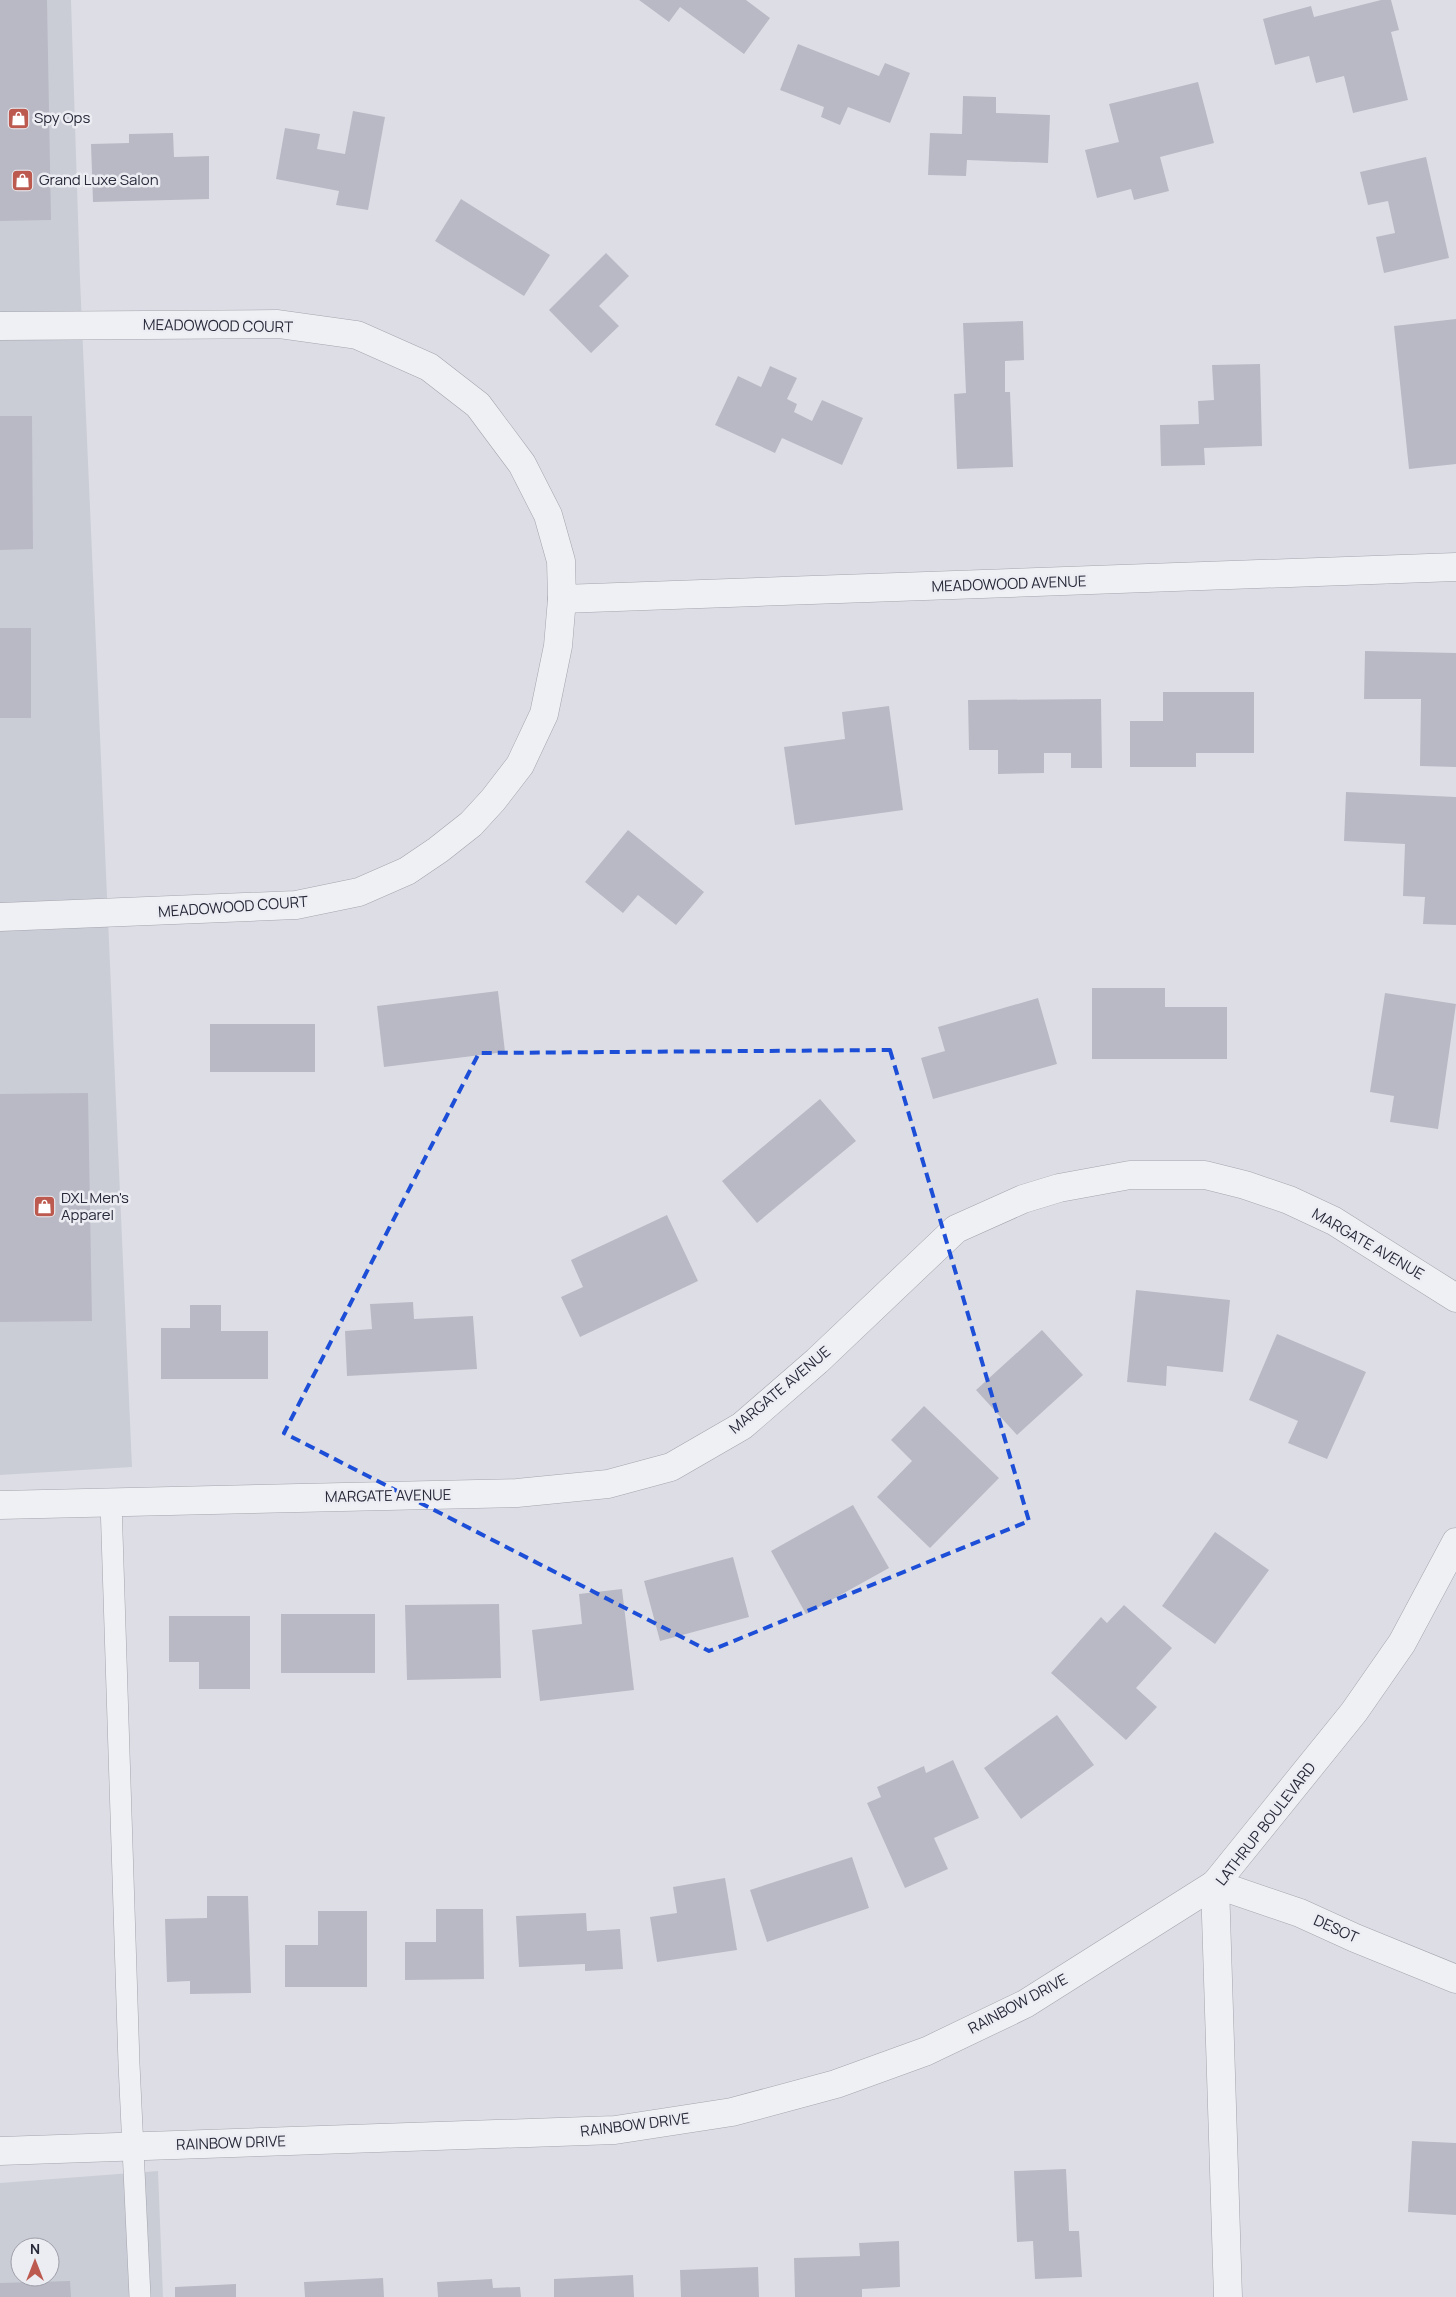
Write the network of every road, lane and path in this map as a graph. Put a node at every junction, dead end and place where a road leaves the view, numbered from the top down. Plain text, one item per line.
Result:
1 (0, 326) edge
2 (1456, 567) edge
3 (562, 599) junction
4 (0, 916) edge
5 (1456, 1298) edge
6 (112, 1502) junction
7 (0, 1505) edge
8 (1456, 1542) edge
9 (1215, 1884) junction
10 (1456, 1978) edge
11 (132, 2146) junction
12 (0, 2150) edge
13 (140, 2297) edge
14 (1228, 2297) edge

1 - 3 street, MEADOWOOD COURT
2 - 3 street, MEADOWOOD AVENUE
3 - 4 street, MEADOWOOD COURT
5 - 6 street, MARGATE AVENUE
6 - 7 street, MARGATE AVENUE
6 - 11 lane
8 - 9 street, LATHRUP BOULEVARD
9 - 10 street, DESOT
9 - 11 street, RAINBOW DRIVE
9 - 14 street, LATHRUP BOULEVARD
11 - 12 street, RAINBOW DRIVE
11 - 13 lane

